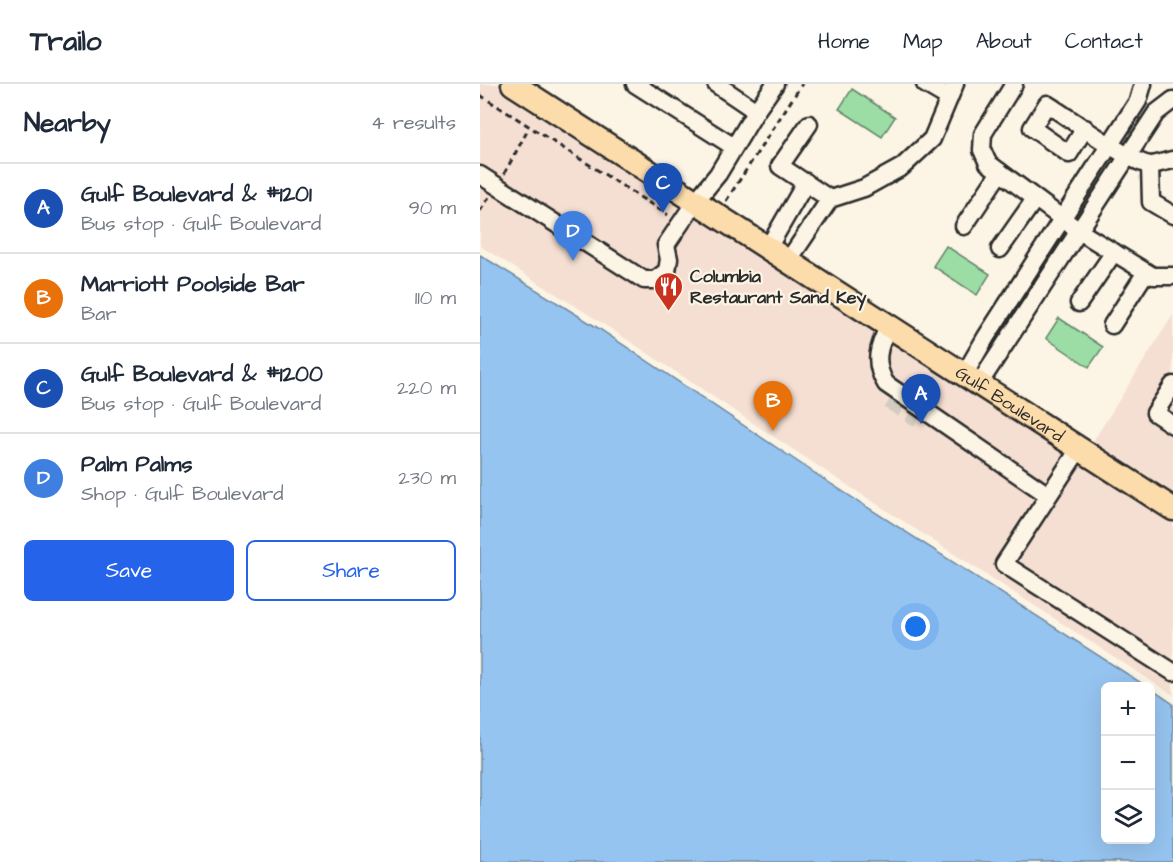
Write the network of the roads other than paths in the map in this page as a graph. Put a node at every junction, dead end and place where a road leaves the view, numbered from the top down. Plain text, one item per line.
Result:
1 (513, 84) edge
2 (635, 84) edge
3 (716, 84) edge
4 (775, 84) edge
5 (924, 84) edge
6 (1014, 84) edge
7 (1143, 84) edge
8 (538, 91) edge
9 (952, 91) edge
10 (1173, 100) edge
11 (1138, 101) junction
12 (756, 111) junction
13 (1156, 112) junction
14 (809, 124) dead end
15 (1085, 128) dead end
16 (1110, 145) junction
17 (734, 147) junction
18 (1127, 156) junction
19 (1173, 160) edge
20 (1150, 165) junction
21 (1000, 172) junction
22 (480, 175) edge
23 (806, 182) junction
24 (830, 199) junction
25 (1035, 199) junction
26 (696, 202) junction
27 (1173, 215) edge
28 (1063, 218) junction
29 (964, 225) dead end
30 (1078, 231) junction
31 (768, 248) junction
32 (1000, 249) dead end
33 (1114, 252) junction
34 (788, 261) junction
35 (1146, 272) junction
36 (1028, 273) junction
37 (1173, 276) edge
38 (1044, 284) junction
39 (1079, 303) dead end
40 (1005, 308) junction
41 (1021, 320) junction
42 (1112, 325) dead end
43 (889, 326) junction
44 (972, 380) junction
45 (886, 384) junction
46 (1173, 385) edge
47 (889, 401) dead end
48 (1173, 424) edge
49 (1079, 449) junction
50 (1048, 495) junction
51 (1173, 509) edge
52 (1173, 672) edge

1 - 8 main road, Gulf Boulevard
2 - 17 lane
3 - 12 lane
4 - 12 lane
5 - 9 lane
6 - 21 lane
7 - 11 lane
8 - 26 main road, Gulf Boulevard
9 - 24 lane
10 - 13 lane
11 - 13 lane
11 - 16 lane
12 - 17 lane
13 - 18 lane
14 - 23 lane
15 - 16 lane
16 - 18 lane
16 - 28 lane
17 - 26 lane
18 - 20 lane
18 - 30 lane
19 - 20 lane
20 - 27 lane
21 - 25 lane
21 - 29 lane
22 - 26 lane
23 - 24 lane
23 - 31 lane
24 - 34 lane
25 - 28 lane
25 - 32 lane
26 - 31 main road, Gulf Boulevard
28 - 30 lane
28 - 36 lane
30 - 33 lane
30 - 38 lane
31 - 34 main road, Gulf Boulevard
33 - 35 lane
33 - 39 lane
34 - 43 main road, Gulf Boulevard
35 - 37 lane
35 - 42 lane
36 - 38 lane
36 - 40 lane
38 - 41 lane
40 - 41 lane
40 - 44 lane
41 - 44 lane
43 - 44 main road, Gulf Boulevard
43 - 45 lane
44 - 49 main road, Gulf Boulevard
45 - 47 lane
45 - 50 lane
46 - 48 lane
49 - 50 lane
49 - 51 main road, Gulf Boulevard
50 - 52 lane

